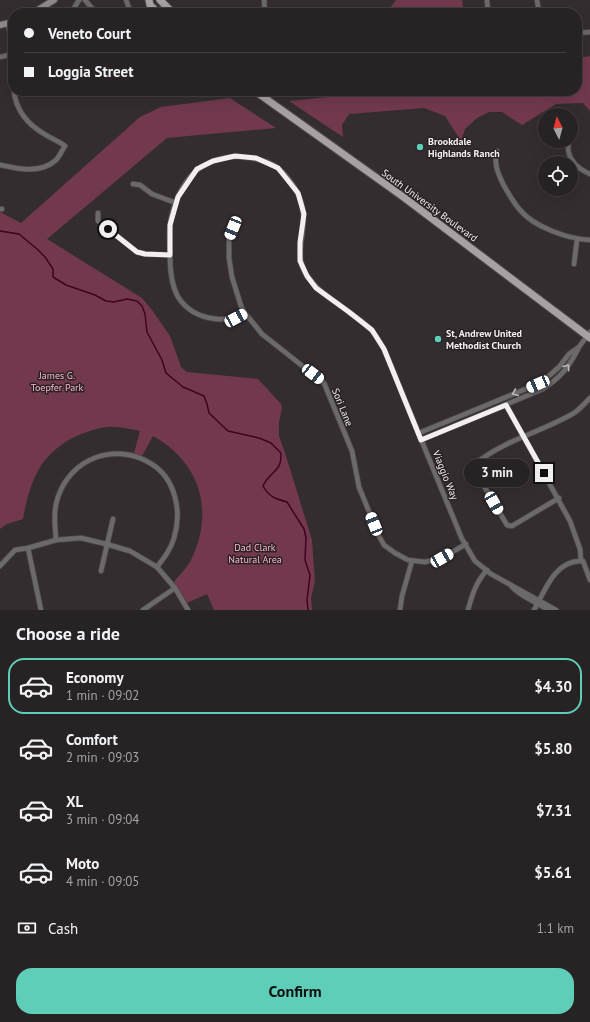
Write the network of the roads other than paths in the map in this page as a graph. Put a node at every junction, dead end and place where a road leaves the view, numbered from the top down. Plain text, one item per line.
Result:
1 (54, 0) edge
2 (86, 0) edge
3 (160, 0) edge
4 (42, 8) edge
5 (92, 8) edge
6 (168, 8) edge
7 (15, 96) edge
8 (262, 96) edge
9 (567, 148) edge
10 (497, 151) dead end
11 (0, 165) edge
12 (590, 174) edge
13 (133, 184) dead end
14 (176, 203) junction
15 (98, 213) dead end
16 (239, 221) dead end
17 (577, 240) junction
18 (590, 240) edge
19 (170, 255) junction
20 (574, 264) dead end
21 (245, 313) junction
22 (589, 335) edge
23 (579, 347) junction
24 (590, 398) edge
25 (506, 405) junction
26 (419, 433) junction
27 (523, 436) junction
28 (421, 440) junction
29 (558, 498) junction
30 (113, 519) dead end
31 (56, 540) junction
32 (106, 544) junction
33 (466, 544) junction
34 (28, 548) junction
35 (412, 561) junction
36 (581, 561) junction
37 (0, 566) edge
38 (157, 567) junction
39 (487, 570) junction
40 (101, 571) dead end
41 (590, 580) edge
42 (175, 588) junction
43 (538, 601) junction
44 (41, 610) edge
45 (143, 610) edge
46 (188, 610) edge
47 (400, 610) edge
48 (468, 610) edge
49 (534, 610) edge
50 (548, 610) edge
51 (556, 610) edge

1 - 4 street
2 - 5 street
3 - 6 main road
7 - 11 street
8 - 22 main road, South University Boulevard
9 - 12 street
10 - 17 street
13 - 14 street
14 - 19 street, Viaggio Way
14 - 26 street, Viaggio Way
15 - 19 street
16 - 21 street, Sori Lane
17 - 18 street
17 - 20 street
19 - 21 street, Viaggio Way
21 - 35 street, Sori Lane
22 - 23 street
25 -> 23 street
23 -> 26 street
24 - 27 street
25 - 27 street
25 - 28 street
26 - 28 street, Viaggio Way
27 - 29 street
27 - 29 street
28 - 33 street, Viaggio Way
29 - 36 street
30 - 32 street
31 - 32 street
31 - 34 street
31 - 38 street
32 - 38 street
32 - 40 street
33 - 35 street, Sori Lane
33 - 39 street, Viaggio Way
34 - 37 street
34 - 44 street
35 - 47 street
36 - 41 street
36 - 43 street
38 - 42 street
39 - 43 street, Viaggio Way
39 - 48 street
42 - 45 street
42 - 46 street
43 - 49 street
43 - 50 street, Viaggio Way
43 - 51 street, Viaggio Way

